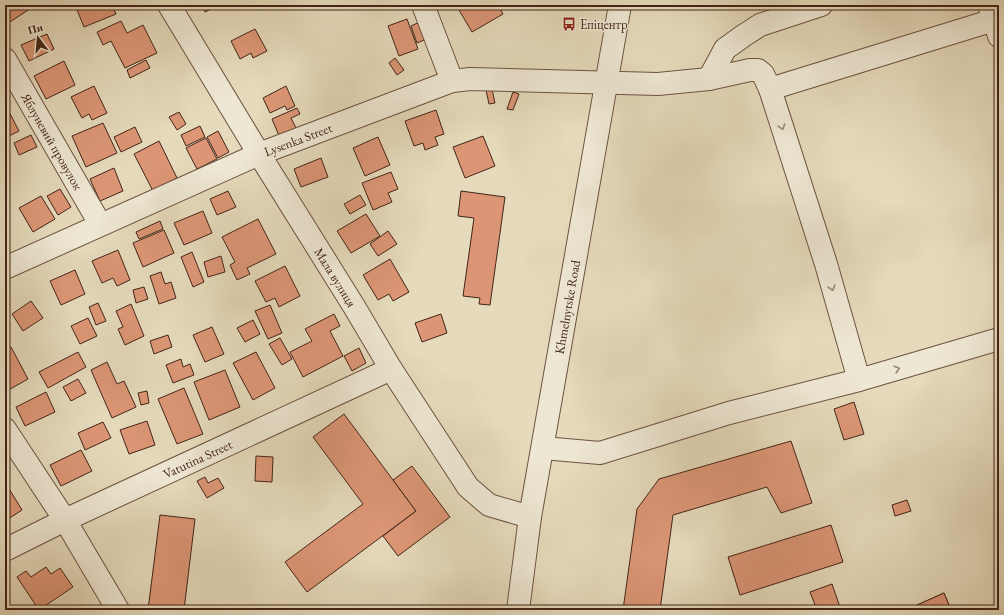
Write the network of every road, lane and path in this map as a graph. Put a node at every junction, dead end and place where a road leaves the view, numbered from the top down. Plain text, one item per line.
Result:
1 (169, 5) edge
2 (423, 5) edge
3 (620, 5) edge
4 (822, 5) edge
5 (994, 20) edge
6 (5, 59) edge
7 (709, 79) junction
8 (452, 81) junction
9 (607, 82) junction
10 (770, 89) junction
11 (258, 154) junction
12 (100, 224) junction
13 (5, 268) edge
14 (999, 338) edge
15 (391, 370) junction
16 (859, 380) junction
17 (5, 429) edge
18 (543, 448) junction
19 (530, 517) junction
20 (66, 520) junction
21 (5, 550) edge
22 (118, 610) edge
23 (518, 610) edge

1 - 11 street, Мала вулиця
2 - 8 street
3 - 9 street, Khmelnytske Road
4 - 7 street
5 - 10 street
6 - 12 street, Яблуневий провулок
7 - 9 street, Lysenka Street
7 - 10 street, Lysenka Street
8 - 9 street, Lysenka Street
8 - 11 street, Lysenka Street
9 - 18 street, Khmelnytske Road
10 -> 16 street
11 - 12 street, Lysenka Street
11 - 15 street, Мала вулиця
12 - 13 street, Lysenka Street
16 -> 14 street
15 - 19 street, Мала вулиця
15 - 20 street, Vatutina Street
16 - 18 street
17 - 20 street
18 - 19 street, Khmelnytske Road
19 - 23 street, Khmelnytske Road
20 - 21 street, Vatutina Street
20 - 22 street

